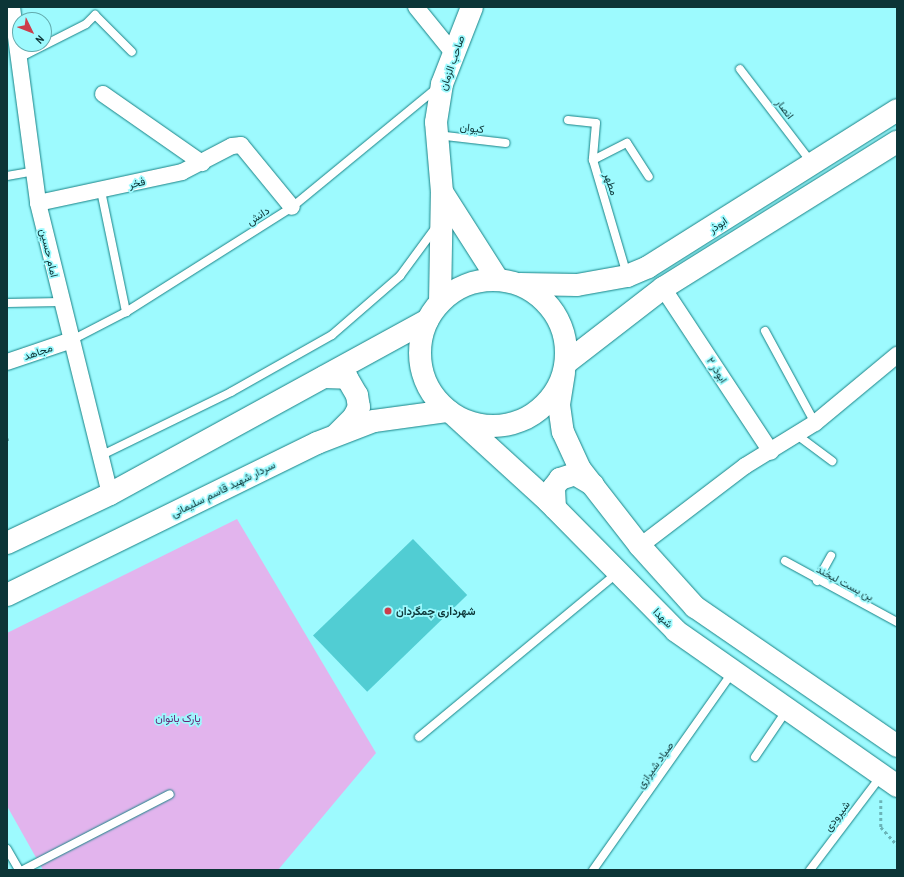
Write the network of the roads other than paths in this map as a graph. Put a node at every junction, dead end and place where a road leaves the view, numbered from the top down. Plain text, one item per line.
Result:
1 (12, 7) edge
2 (416, 7) edge
3 (472, 7) edge
4 (132, 52) dead end
5 (454, 54) junction
6 (13, 58) edge
7 (740, 69) dead end
8 (442, 84) junction
9 (103, 94) dead end
10 (897, 110) edge
11 (568, 120) dead end
12 (437, 135) junction
13 (897, 142) edge
14 (506, 144) dead end
15 (593, 160) junction
16 (202, 163) junction
17 (812, 164) junction
18 (35, 171) junction
19 (7, 176) edge
20 (649, 177) dead end
21 (101, 191) junction
22 (442, 192) junction
23 (38, 203) junction
24 (292, 207) junction
25 (439, 224) junction
26 (699, 239) junction
27 (710, 258) junction
28 (627, 276) junction
29 (498, 280) junction
30 (520, 284) junction
31 (663, 288) junction
32 (61, 302) junction
33 (440, 302) junction
34 (7, 303) edge
35 (126, 312) junction
36 (428, 320) junction
37 (765, 331) dead end
38 (69, 341) junction
39 (897, 355) edge
40 (7, 362) edge
41 (565, 368) junction
42 (324, 377) junction
43 (452, 414) junction
44 (815, 423) junction
45 (797, 435) junction
46 (335, 436) junction
47 (771, 452) junction
48 (100, 456) junction
49 (832, 461) dead end
50 (594, 486) junction
51 (110, 494) junction
52 (555, 508) junction
53 (11, 537) edge
54 (640, 546) junction
55 (831, 556) dead end
56 (784, 561) dead end
57 (617, 573) junction
58 (817, 580) junction
59 (7, 595) edge
60 (897, 622) edge
61 (732, 673) junction
62 (787, 710) junction
63 (419, 737) dead end
64 (897, 746) edge
65 (755, 757) dead end
66 (889, 781) edge
67 (170, 794) dead end
68 (7, 849) edge
69 (19, 870) edge
70 (23, 870) edge
71 (594, 870) edge
72 (810, 870) edge

1 - 6 street, امام حسین
2 - 5 street
3 - 5 main road, صاحب الزمان
4 - 6 lane
5 - 8 main road, صاحب الزمان
6 - 18 street, امام حسین
7 - 17 lane, انصار
8 - 12 main road, صاحب الزمان
8 - 24 lane, دانش
9 - 16 street
10 - 17 main road, ابوذر
11 - 15 lane, مطهر
12 - 14 lane, کیوان
12 - 22 main road, صاحب الزمان
13 - 27 main road
15 - 20 lane
15 - 28 lane, مطهر
16 - 21 street, فخر
16 - 24 street, فخر
17 - 26 main road, ابوذر
18 - 19 lane
18 - 23 street, امام حسین
21 - 23 street, فخر
21 - 35 lane
22 - 25 main road, صاحب الزمان
22 - 29 main road
23 - 32 street, امام حسین
24 - 35 lane, دانش
25 - 33 main road, صاحب الزمان
25 - 48 lane
26 - 27 main road
26 - 28 main road, ابوذر
27 - 31 main road
28 - 30 main road, ابوذر
29 - 30 main road, ابوذر
29 - 33 main road, ابوذر
30 - 41 main road
31 - 41 main road
31 - 47 street, ابوذر ۲
32 - 34 lane
32 - 38 street, امام حسین
33 - 36 main road, ابوذر
35 - 38 lane, دانش
36 - 42 main road
36 - 43 main road, شهدا
37 - 44 lane
38 - 40 street, مجاهد
38 - 48 street, امام حسین
39 - 44 street
41 - 43 main road
41 - 50 main road
42 - 46 main road
42 - 51 main road
43 - 46 main road, سردار شهید قاسم سلیمانی
43 - 52 main road, شهدا
44 - 45 street
45 - 47 street
45 - 49 lane
46 - 59 main road, سردار شهید قاسم سلیمانی
47 - 54 street
48 - 51 street, امام حسین
50 - 52 main road
50 - 54 main road
51 - 53 main road
52 - 57 main road, شهدا
54 - 64 main road
55 - 58 lane
56 - 58 lane, بن بست لبخند
57 - 61 main road, شهدا
57 - 63 lane
58 - 60 lane, بن بست لبخند
61 - 62 main road, شهدا
61 - 71 lane, صیاد شیرازی
62 - 65 lane
62 - 66 main road, شهدا
66 - 72 lane, شیرودی
67 - 70 lane
68 - 69 lane

